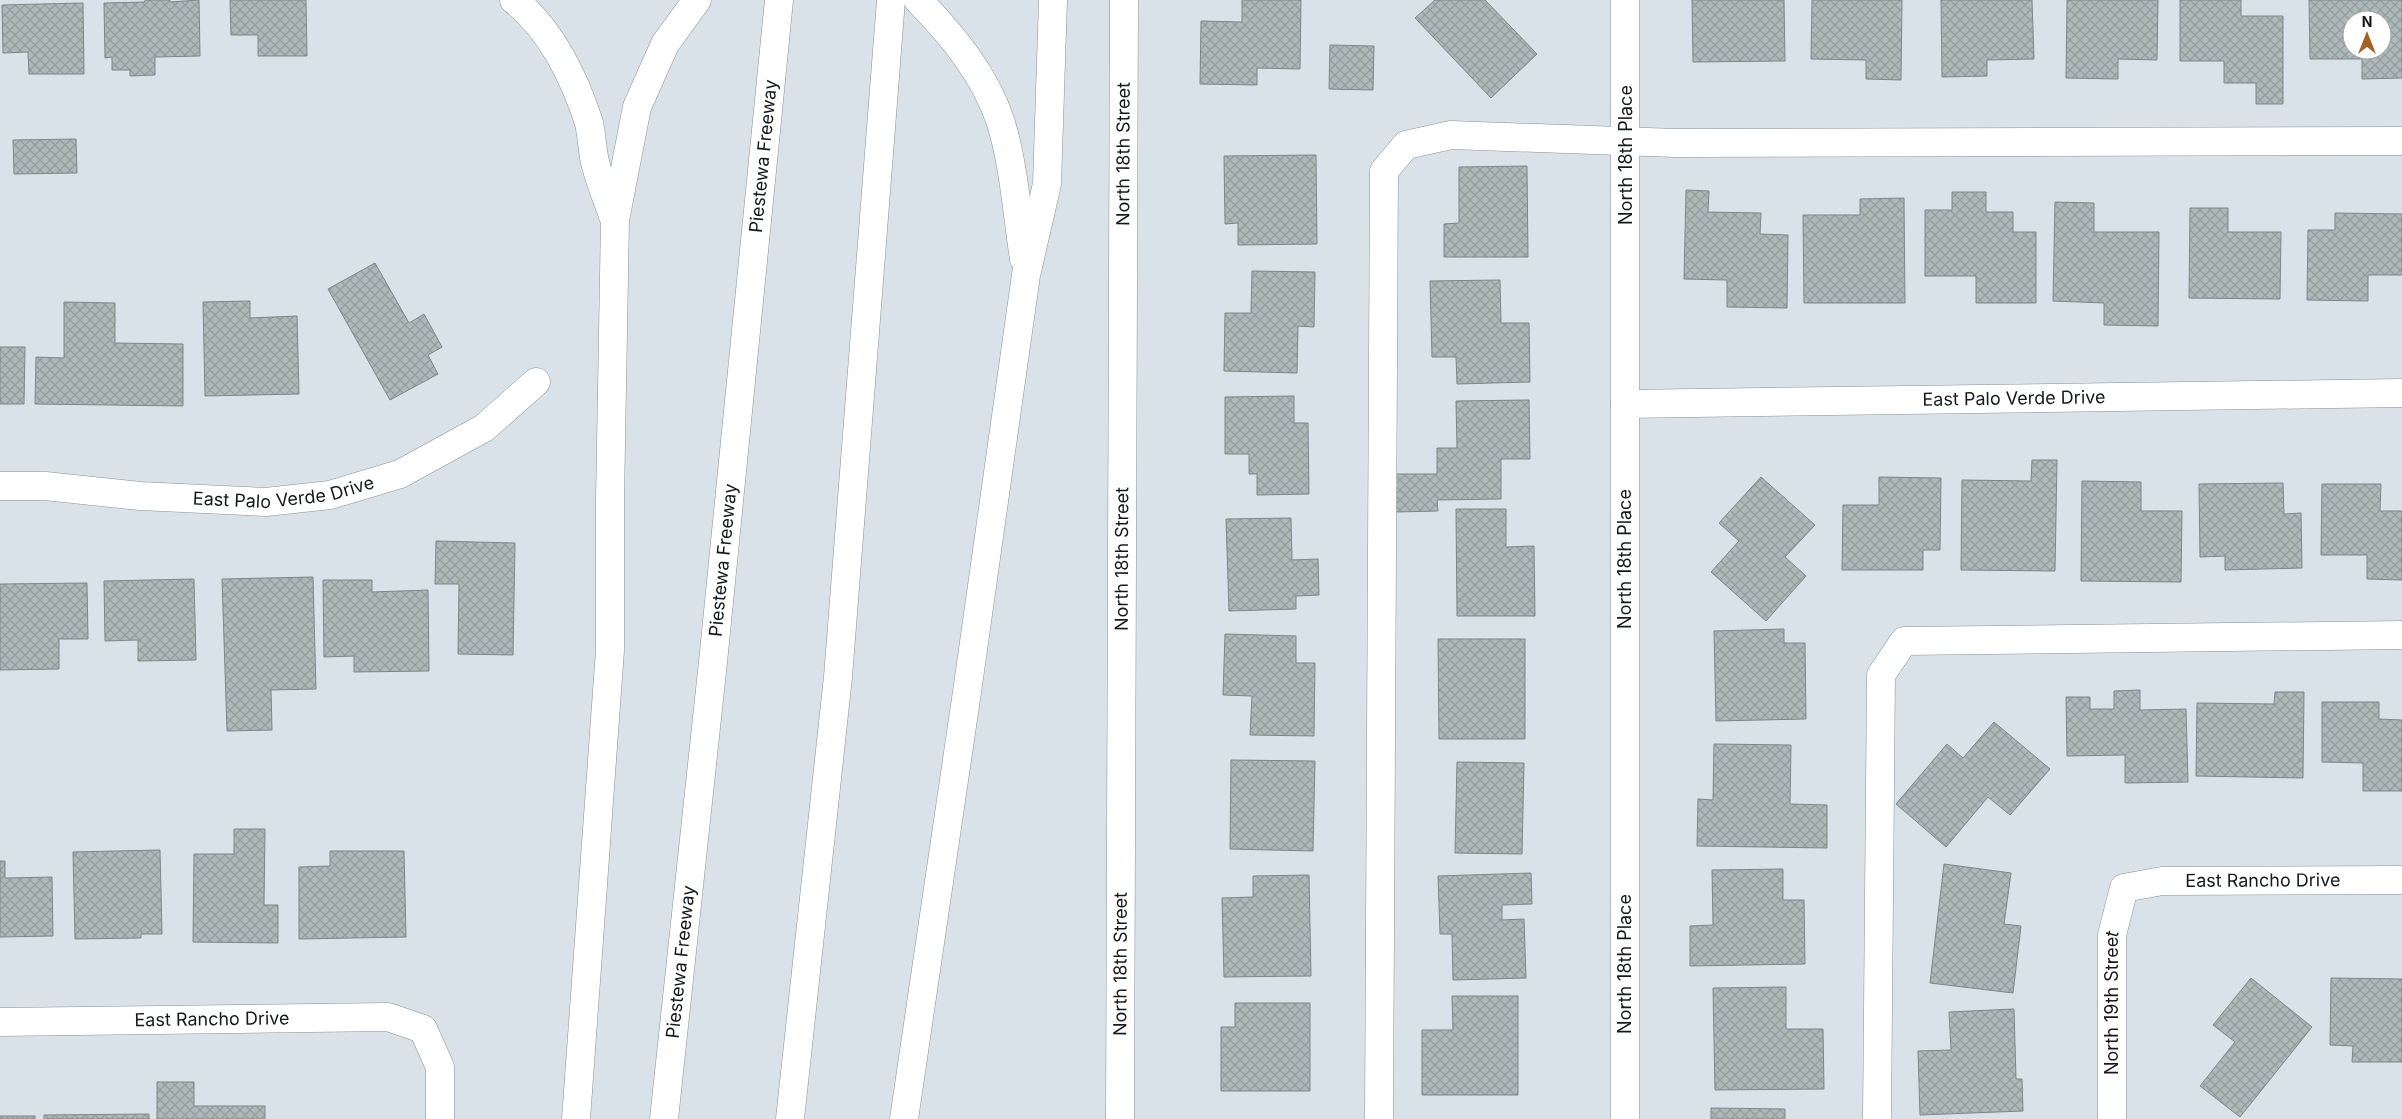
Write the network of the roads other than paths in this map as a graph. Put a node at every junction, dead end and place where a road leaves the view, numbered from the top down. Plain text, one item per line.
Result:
1 (514, 0) edge
2 (697, 0) edge
3 (779, 0) edge
4 (891, 0) edge
5 (918, 0) edge
6 (1052, 0) edge
7 (1124, 0) edge
8 (1626, 0) edge
9 (2402, 141) edge
10 (1627, 142) junction
11 (614, 220) junction
12 (1026, 275) junction
13 (536, 382) dead end
14 (2402, 393) edge
15 (1625, 404) junction
16 (0, 486) edge
17 (2402, 635) edge
18 (2402, 880) edge
19 (2124, 888) joint
20 (0, 1022) edge
21 (440, 1119) edge
22 (576, 1119) edge
23 (664, 1119) edge
24 (790, 1119) edge
25 (904, 1119) edge
26 (1120, 1119) edge
27 (1379, 1119) edge
28 (1625, 1119) edge
29 (1877, 1119) edge
30 (2112, 1119) edge

1 - 11 main road
2 - 11 main road
3 - 23 main road, Piestewa Freeway
4 - 24 main road
5 - 12 main road
6 - 12 main road
7 - 26 main road, North 18th Street
8 - 10 main road, North 18th Place
9 - 10 main road
10 - 15 main road, North 18th Place
10 - 27 main road
11 - 22 main road
12 - 25 main road
13 - 16 main road, East Palo Verde Drive
14 - 15 main road, East Palo Verde Drive
15 - 28 main road, North 18th Place
17 - 29 main road
18 - 19 main road, East Rancho Drive
19 - 30 main road, North 19th Street
20 - 21 main road, East Rancho Drive

